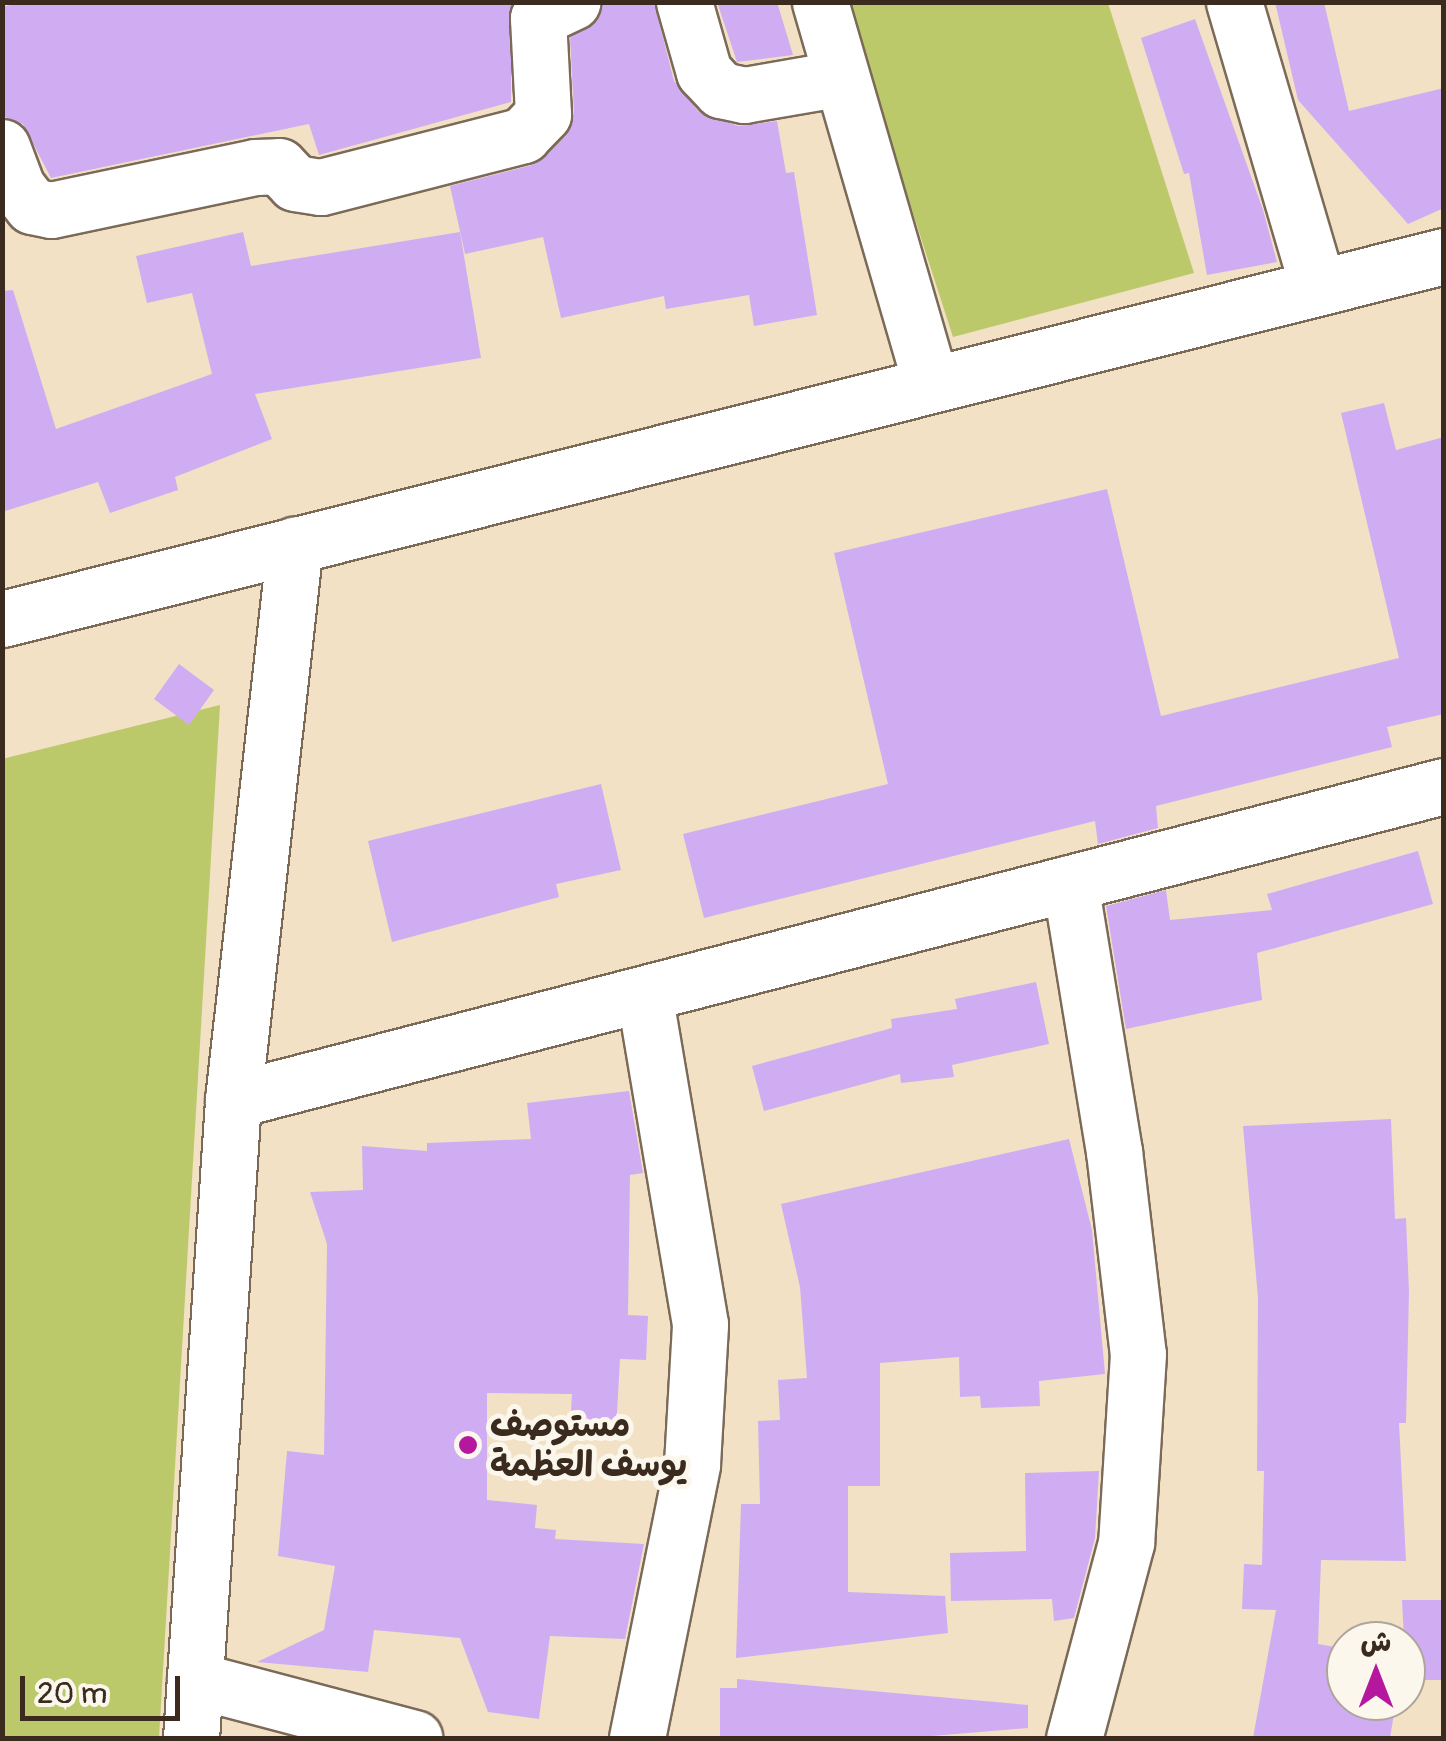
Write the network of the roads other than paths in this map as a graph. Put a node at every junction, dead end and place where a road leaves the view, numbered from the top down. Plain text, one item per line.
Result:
1 (572, 2) edge
2 (684, 2) edge
3 (820, 2) edge
4 (1234, 2) edge
5 (842, 78) junction
6 (2, 147) edge
7 (1444, 256) edge
8 (1318, 287) junction
9 (931, 384) junction
10 (295, 544) junction
11 (2, 619) edge
12 (1444, 786) edge
13 (1070, 883) junction
14 (644, 994) junction
15 (232, 1100) junction
16 (195, 1680) junction
17 (191, 1738) edge
18 (414, 1738) edge
19 (637, 1738) edge
20 (1074, 1738) edge

1 - 6 street
2 - 5 street
3 - 5 street
4 - 8 street
5 - 9 street
7 - 8 street
8 - 9 street
9 - 10 street
10 - 11 street
10 - 15 street
12 - 13 street
13 - 14 street
13 - 20 street
14 - 15 street
14 - 19 street
15 - 16 street
16 - 17 street
16 - 18 street

